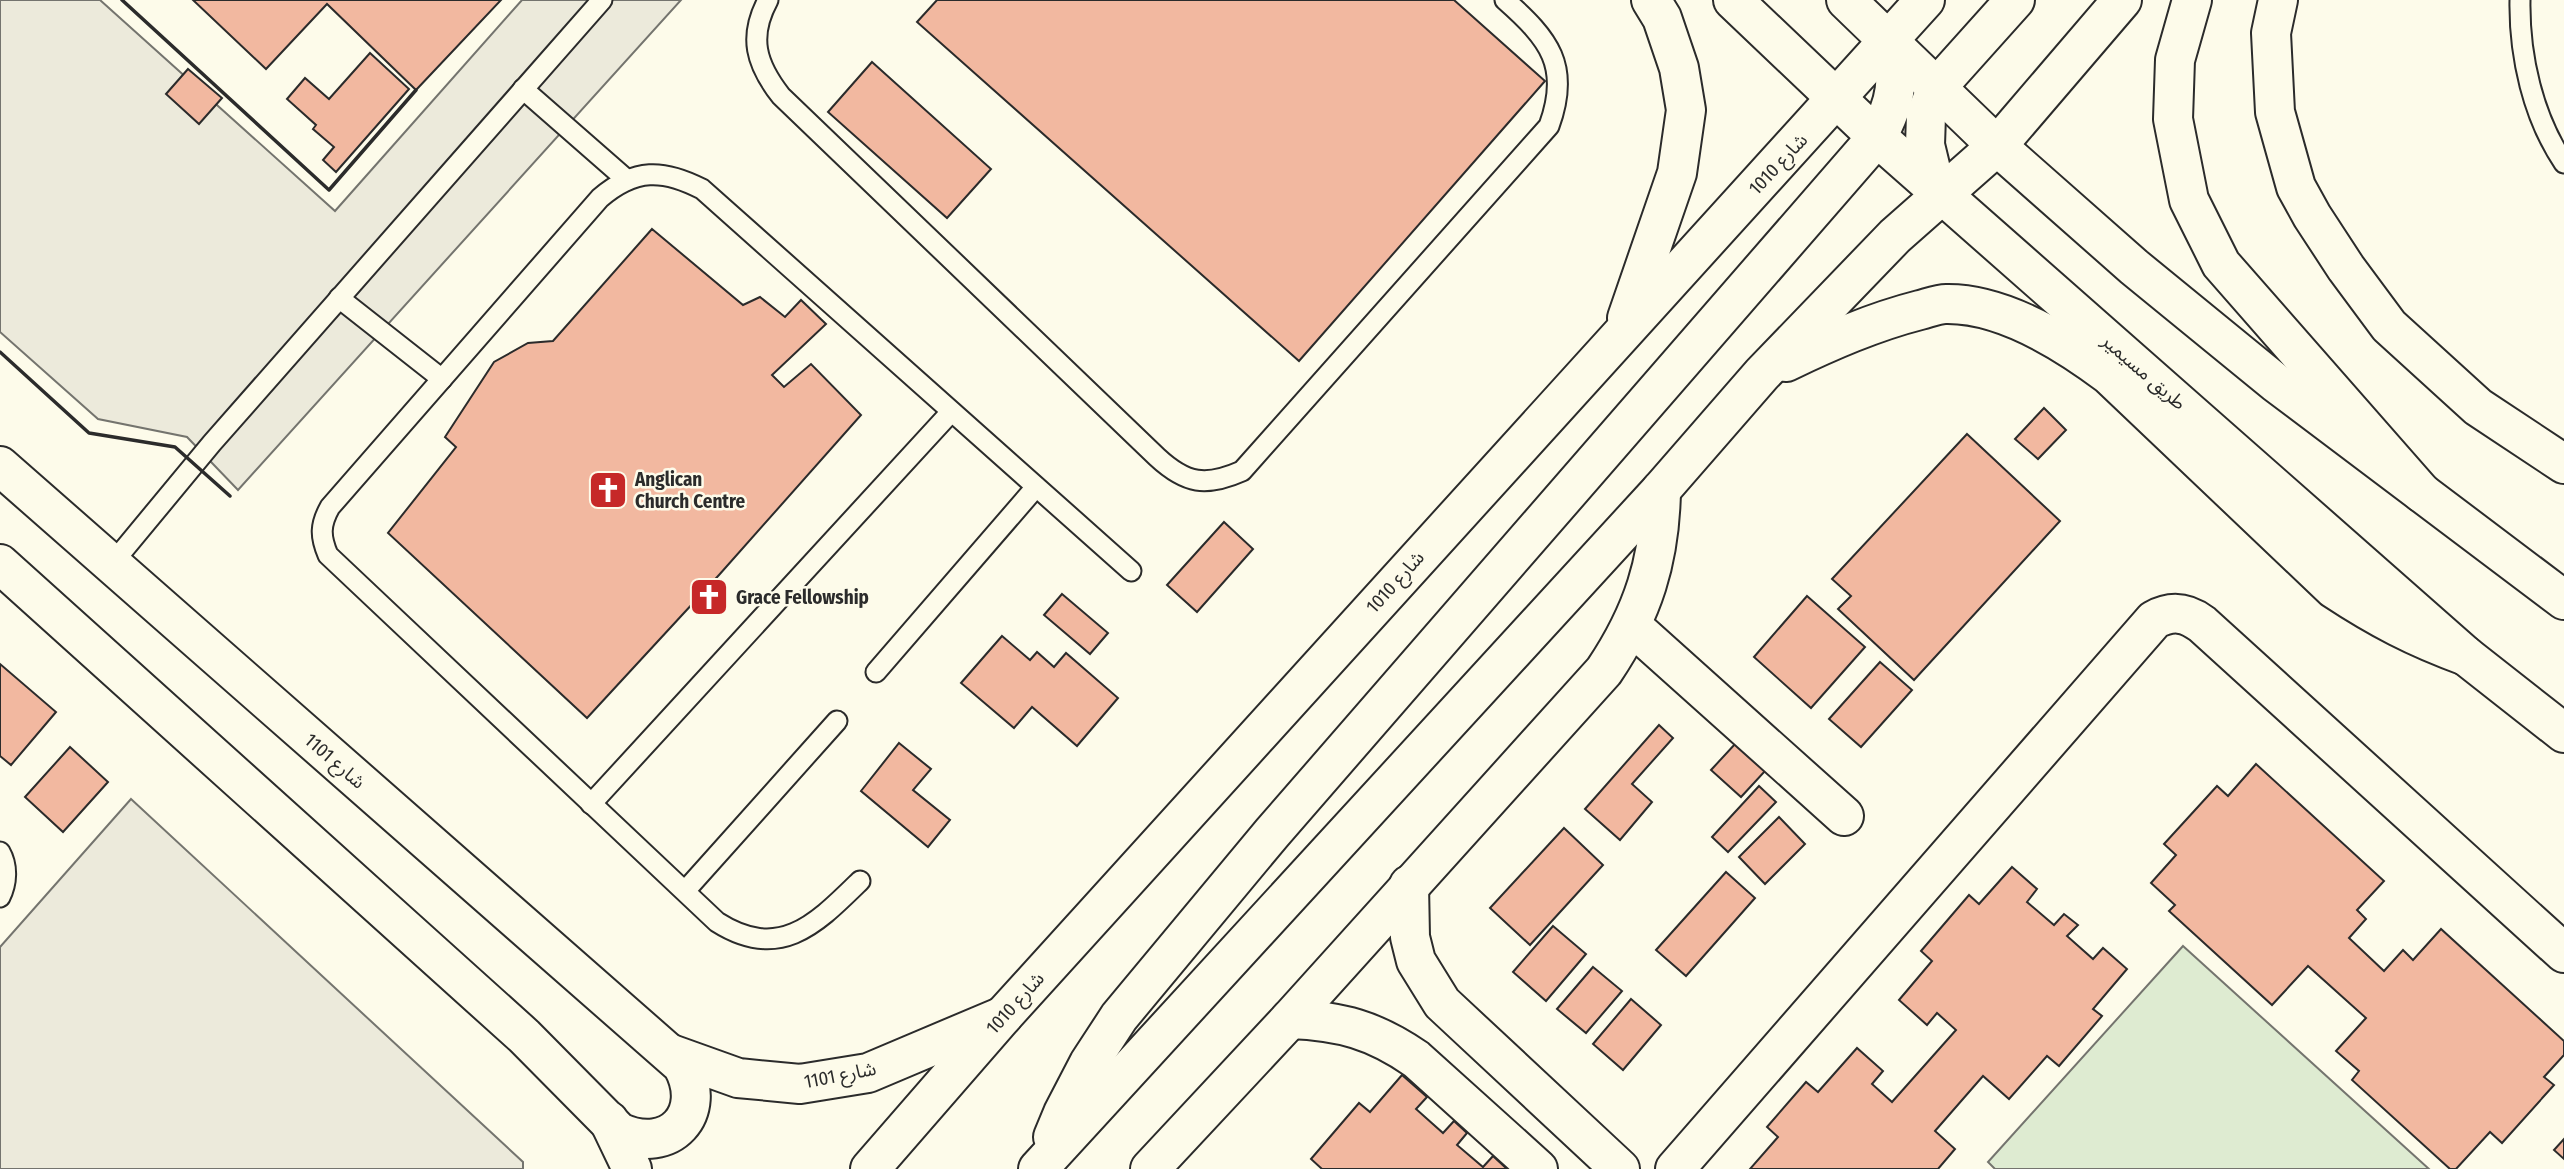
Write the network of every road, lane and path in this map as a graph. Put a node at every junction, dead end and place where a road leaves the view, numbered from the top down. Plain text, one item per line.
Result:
1 (602, 0) edge
2 (768, 0) edge
3 (1505, 0) edge
4 (1651, 0) edge
5 (1733, 0) edge
6 (1846, 0) edge
7 (1925, 0) edge
8 (2015, 0) edge
9 (2122, 0) edge
10 (2192, 0) edge
11 (2278, 0) edge
12 (2519, 0) edge
13 (1889, 40) junction
14 (1937, 87) junction
15 (523, 89) junction
16 (1838, 98) junction
17 (1877, 136) junction
18 (1997, 146) junction
19 (2564, 163) edge
20 (627, 180) junction
21 (1943, 194) junction
22 (339, 298) junction
23 (1622, 332) junction
24 (1762, 374) junction
25 (442, 379) junction
26 (951, 412) junction
27 (2564, 464) edge
28 (0, 466) edge
29 (1036, 487) junction
30 (1661, 490) junction
31 (2422, 493) junction
32 (111, 565) junction
33 (2, 570) edge
34 (1130, 571) dead end
35 (2564, 600) edge
36 (1632, 626) junction
37 (2466, 656) junction
38 (876, 672) dead end
39 (836, 721) dead end
40 (2564, 733) edge
41 (591, 804) junction
42 (1843, 816) dead end
43 (0, 852) edge
44 (860, 881) dead end
45 (1409, 885) junction
46 (685, 891) junction
47 (0, 897) edge
48 (2564, 953) edge
49 (1003, 1016) junction
50 (1457, 1017) junction
51 (1290, 1019) junction
52 (671, 1054) junction
53 (1416, 1059) junction
54 (609, 1121) junction
55 (1040, 1167) edge
56 (632, 1169) edge
57 (870, 1169) edge
58 (1150, 1169) edge
59 (1538, 1169) edge
60 (1620, 1169) edge
61 (1675, 1169) edge

1 - 15 lane
2 - 3 lane
4 - 23 street
5 - 16 street, طريق مسيمير
6 - 13 street
7 - 13 street, شارع 1010
8 - 14 street
9 - 18 street
10 - 31 street
11 - 27 street
12 - 19 lane
13 - 14 street
13 - 16 street, شارع 1010
13 - 17 street
14 - 18 street
14 - 21 street
15 - 20 lane
15 - 22 lane
16 - 17 street, طريق مسيمير
16 - 23 street, شارع 1010
17 - 21 street, طريق مسيمير
17 - 55 street
18 - 21 street
18 - 31 street
20 - 25 lane
20 - 26 lane
21 - 24 street
21 - 37 street, طريق مسيمير
22 - 25 lane
22 - 32 lane
23 - 49 street, شارع 1010
24 - 30 street
24 - 37 street
25 - 41 lane
26 - 29 lane
26 - 41 lane
28 - 32 street, شارع 1101
29 - 34 lane
29 - 38 lane
30 - 36 street
30 - 55 street
31 - 35 street
32 - 52 street, شارع 1101
33 - 54 street, شارع 1101
36 - 42 street
36 - 45 street
37 - 40 street, طريق مسيمير
39 - 46 lane
41 - 46 lane
43 - 47 lane
44 - 46 lane
45 - 50 street
45 - 51 street
48 - 61 street
49 - 52 street, شارع 1101
49 - 57 street, شارع 1010
50 - 53 street
50 - 60 street
51 - 53 street
51 - 58 street
52 - 54 street, شارع 1101
53 - 59 street
54 - 56 street, شارع 1101

